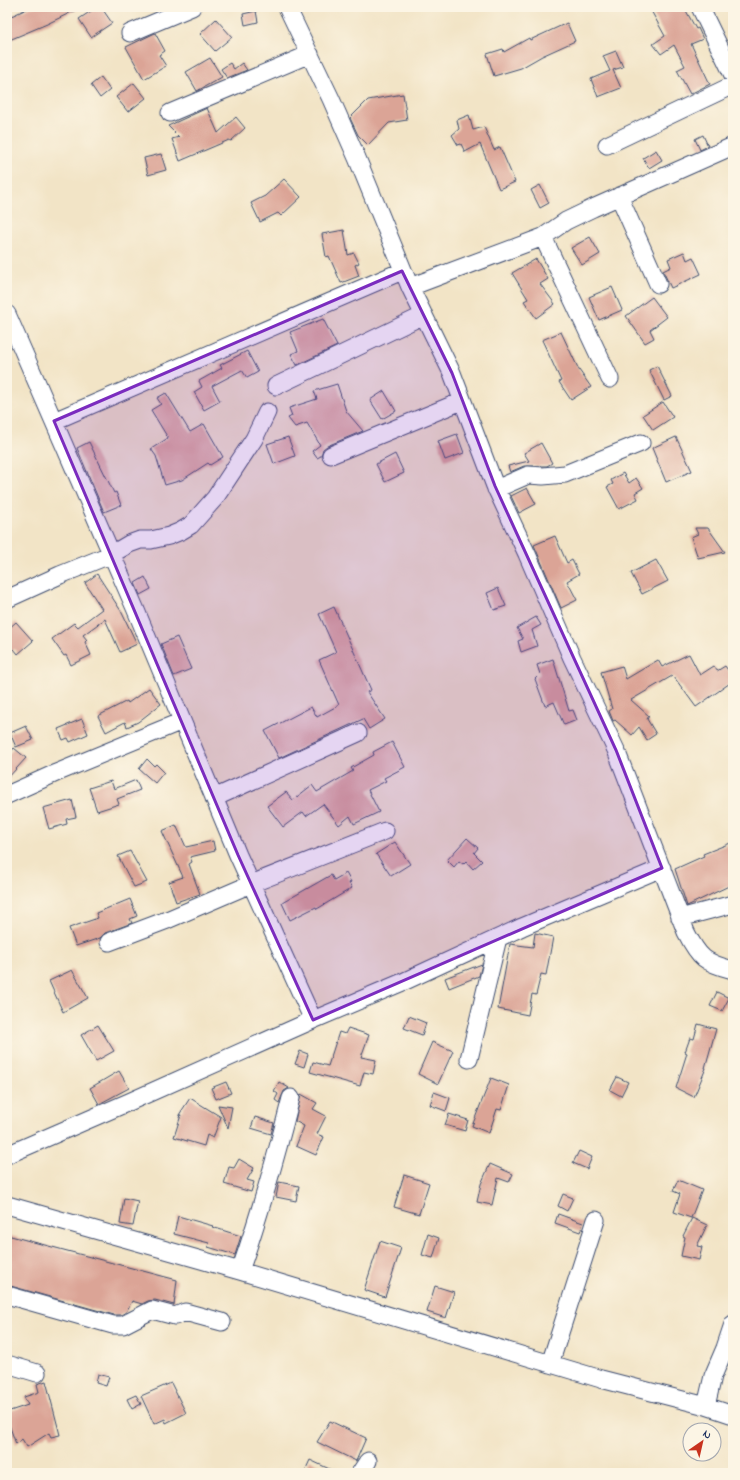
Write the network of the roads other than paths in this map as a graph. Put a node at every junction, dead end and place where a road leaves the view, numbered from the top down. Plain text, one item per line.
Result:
1 (192, 7) edge
2 (287, 7) edge
3 (700, 7) edge
4 (130, 33) dead end
5 (310, 54) junction
6 (733, 75) edge
7 (733, 85) edge
8 (170, 113) dead end
9 (607, 145) dead end
10 (733, 146) edge
11 (619, 196) junction
12 (543, 237) junction
13 (402, 271) junction
14 (658, 284) dead end
15 (410, 287) junction
16 (7, 314) edge
17 (424, 315) junction
18 (610, 379) dead end
19 (276, 386) dead end
20 (462, 401) junction
21 (267, 412) dead end
22 (54, 421) junction
23 (641, 443) dead end
24 (331, 456) dead end
25 (496, 489) junction
26 (112, 554) junction
27 (7, 599) edge
28 (182, 721) junction
29 (358, 733) dead end
30 (7, 795) edge
31 (214, 798) junction
32 (385, 831) dead end
33 (662, 868) junction
34 (251, 884) junction
35 (733, 904) edge
36 (680, 918) junction
37 (498, 938) junction
38 (109, 942) dead end
39 (733, 970) edge
40 (313, 1020) junction
41 (469, 1059) dead end
42 (291, 1098) dead end
43 (7, 1155) edge
44 (7, 1206) edge
45 (596, 1220) dead end
46 (240, 1271) junction
47 (7, 1295) edge
48 (222, 1322) dead end
49 (733, 1324) edge
50 (7, 1364) edge
51 (550, 1364) junction
52 (37, 1373) dead end
53 (706, 1406) junction
54 (733, 1415) edge

1 - 4 street
2 - 5 street
3 - 6 street
5 - 8 street
5 - 13 street
7 - 9 street
10 - 11 street
11 - 12 street
11 - 14 street
12 - 15 street
12 - 18 street
13 - 15 street
13 - 22 street
15 - 17 street
16 - 22 street
17 - 19 street
17 - 20 street
20 - 24 street
20 - 25 street
21 - 26 street
22 - 26 street
23 - 25 street
25 - 33 street
26 - 27 street
26 - 28 street
28 - 30 street
28 - 31 street
29 - 31 street
31 - 34 street
32 - 34 street
33 - 36 street
33 - 37 street
34 - 38 street
34 - 40 street
35 - 36 street
36 - 39 street
37 - 40 street
37 - 41 street
40 - 43 street
42 - 46 street
44 - 46 street
45 - 51 street
46 - 51 street
47 - 48 street
49 - 53 street
50 - 52 street
51 - 53 street
53 - 54 street

